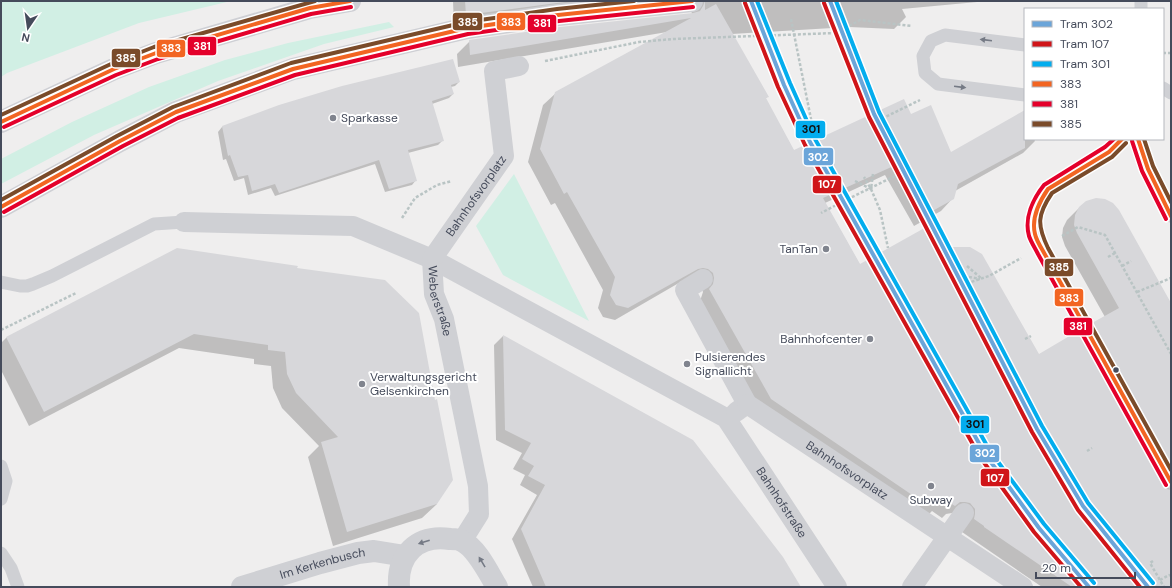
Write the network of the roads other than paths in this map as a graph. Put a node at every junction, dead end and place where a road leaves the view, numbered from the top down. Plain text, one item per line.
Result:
1 (350, 1) edge
2 (692, 1) edge
3 (1024, 45) edge
4 (519, 66) road end
5 (1024, 94) edge
6 (1, 122) edge
7 (1121, 140) edge
8 (1138, 140) edge
9 (1, 207) edge
10 (1171, 216) edge
11 (184, 222) joint
12 (432, 259) junction
13 (703, 279) dead end
14 (1, 282) edge
15 (747, 404) junction
16 (726, 418) junction
17 (1, 466) edge
18 (1171, 482) edge
19 (1, 499) edge
20 (964, 513) dead end
21 (947, 537) junction
22 (462, 541) junction
23 (1, 553) edge
24 (405, 556) junction
25 (18, 587) edge
26 (242, 587) edge
27 (399, 587) edge
28 (497, 587) edge
29 (837, 587) edge
30 (912, 587) edge
31 (1023, 587) edge

1 - 6 main road
2 - 9 main road
3 -> 5 lane
4 - 12 street, Bahnhofsvorplatz
7 - 18 lane
8 - 10 lane
11 - 12 street, Weberstraße
11 - 14 lane
12 - 16 street
12 - 22 street, Weberstraße
13 - 15 street, Bahnhofsvorplatz
15 - 16 street
15 - 21 street, Bahnhofsvorplatz
16 - 29 street, Bahnhofstraße
17 - 19 lane
20 - 21 street
21 - 30 street
21 - 31 street, Bahnhofsvorplatz
22 -> 24 street
28 -> 22 street
23 - 25 lane
24 - 26 street, Im Kerkenbusch
24 - 27 street

